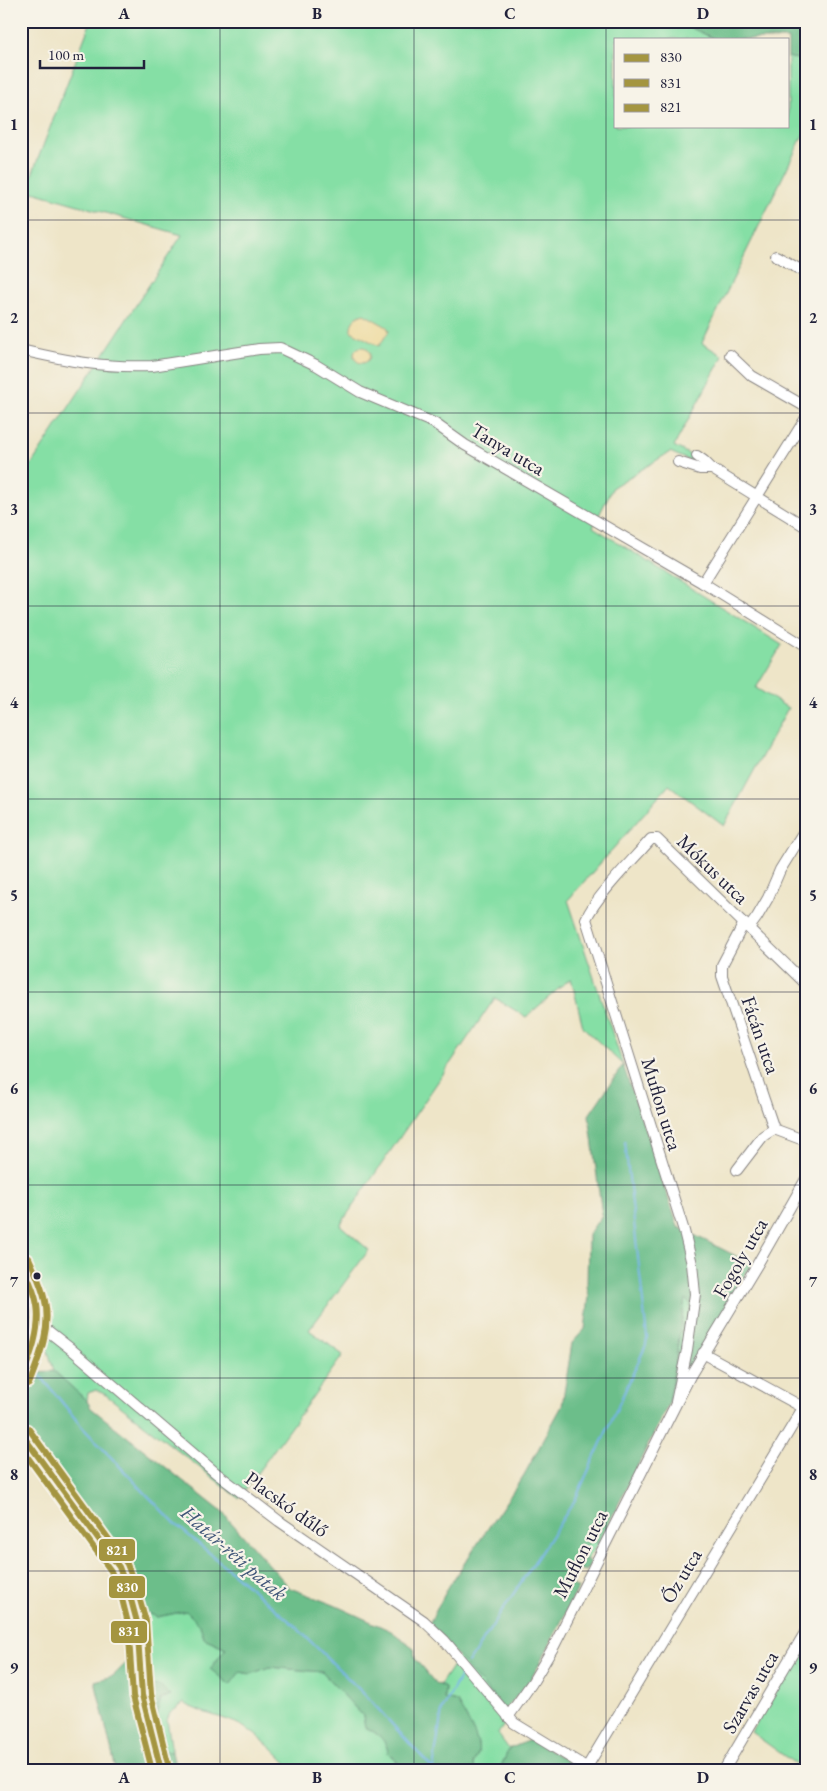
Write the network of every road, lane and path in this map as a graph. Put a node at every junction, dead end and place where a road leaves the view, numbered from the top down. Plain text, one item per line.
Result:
1 (776, 256) dead end
2 (806, 273) edge
3 (21, 350) edge
4 (730, 354) dead end
5 (806, 406) edge
6 (806, 418) edge
7 (697, 456) dead end
8 (678, 462) dead end
9 (712, 469) junction
10 (758, 496) junction
11 (806, 526) edge
12 (703, 583) junction
13 (806, 647) edge
14 (806, 828) edge
15 (652, 839) joint
16 (746, 926) junction
17 (806, 984) edge
18 (774, 1129) junction
19 (806, 1141) edge
20 (737, 1170) dead end
21 (806, 1178) edge
22 (21, 1262) edge
23 (37, 1328) junction
24 (703, 1354) junction
25 (21, 1381) edge
26 (676, 1402) junction
27 (805, 1407) edge
28 (21, 1433) edge
29 (806, 1631) edge
30 (508, 1717) junction
31 (589, 1768) edge
32 (161, 1770) edge
33 (724, 1770) edge

1 - 2 street
3 - 12 street, Tanya utca
4 - 5 street
6 - 10 street
7 - 9 street
8 - 9 street
9 - 10 street
10 - 11 street
10 - 12 street
12 - 13 street, Tanya utca
14 - 16 street, Fácán utca
15 - 16 street, Mókus utca
15 - 26 street, Muflon utca
16 - 17 street, Mókus utca
16 - 18 street, Fácán utca
18 - 19 street
18 - 20 street
21 - 24 street, Fogoly utca
22 - 23 street
23 - 25 street
23 - 30 street, Placskó dűlő
24 - 26 street, Muflon utca
24 - 27 street
26 - 30 street, Muflon utca
27 - 31 street, Őz utca
28 - 32 street
29 - 33 street, Szarvas utca
30 - 31 street, Placskó dűlő

